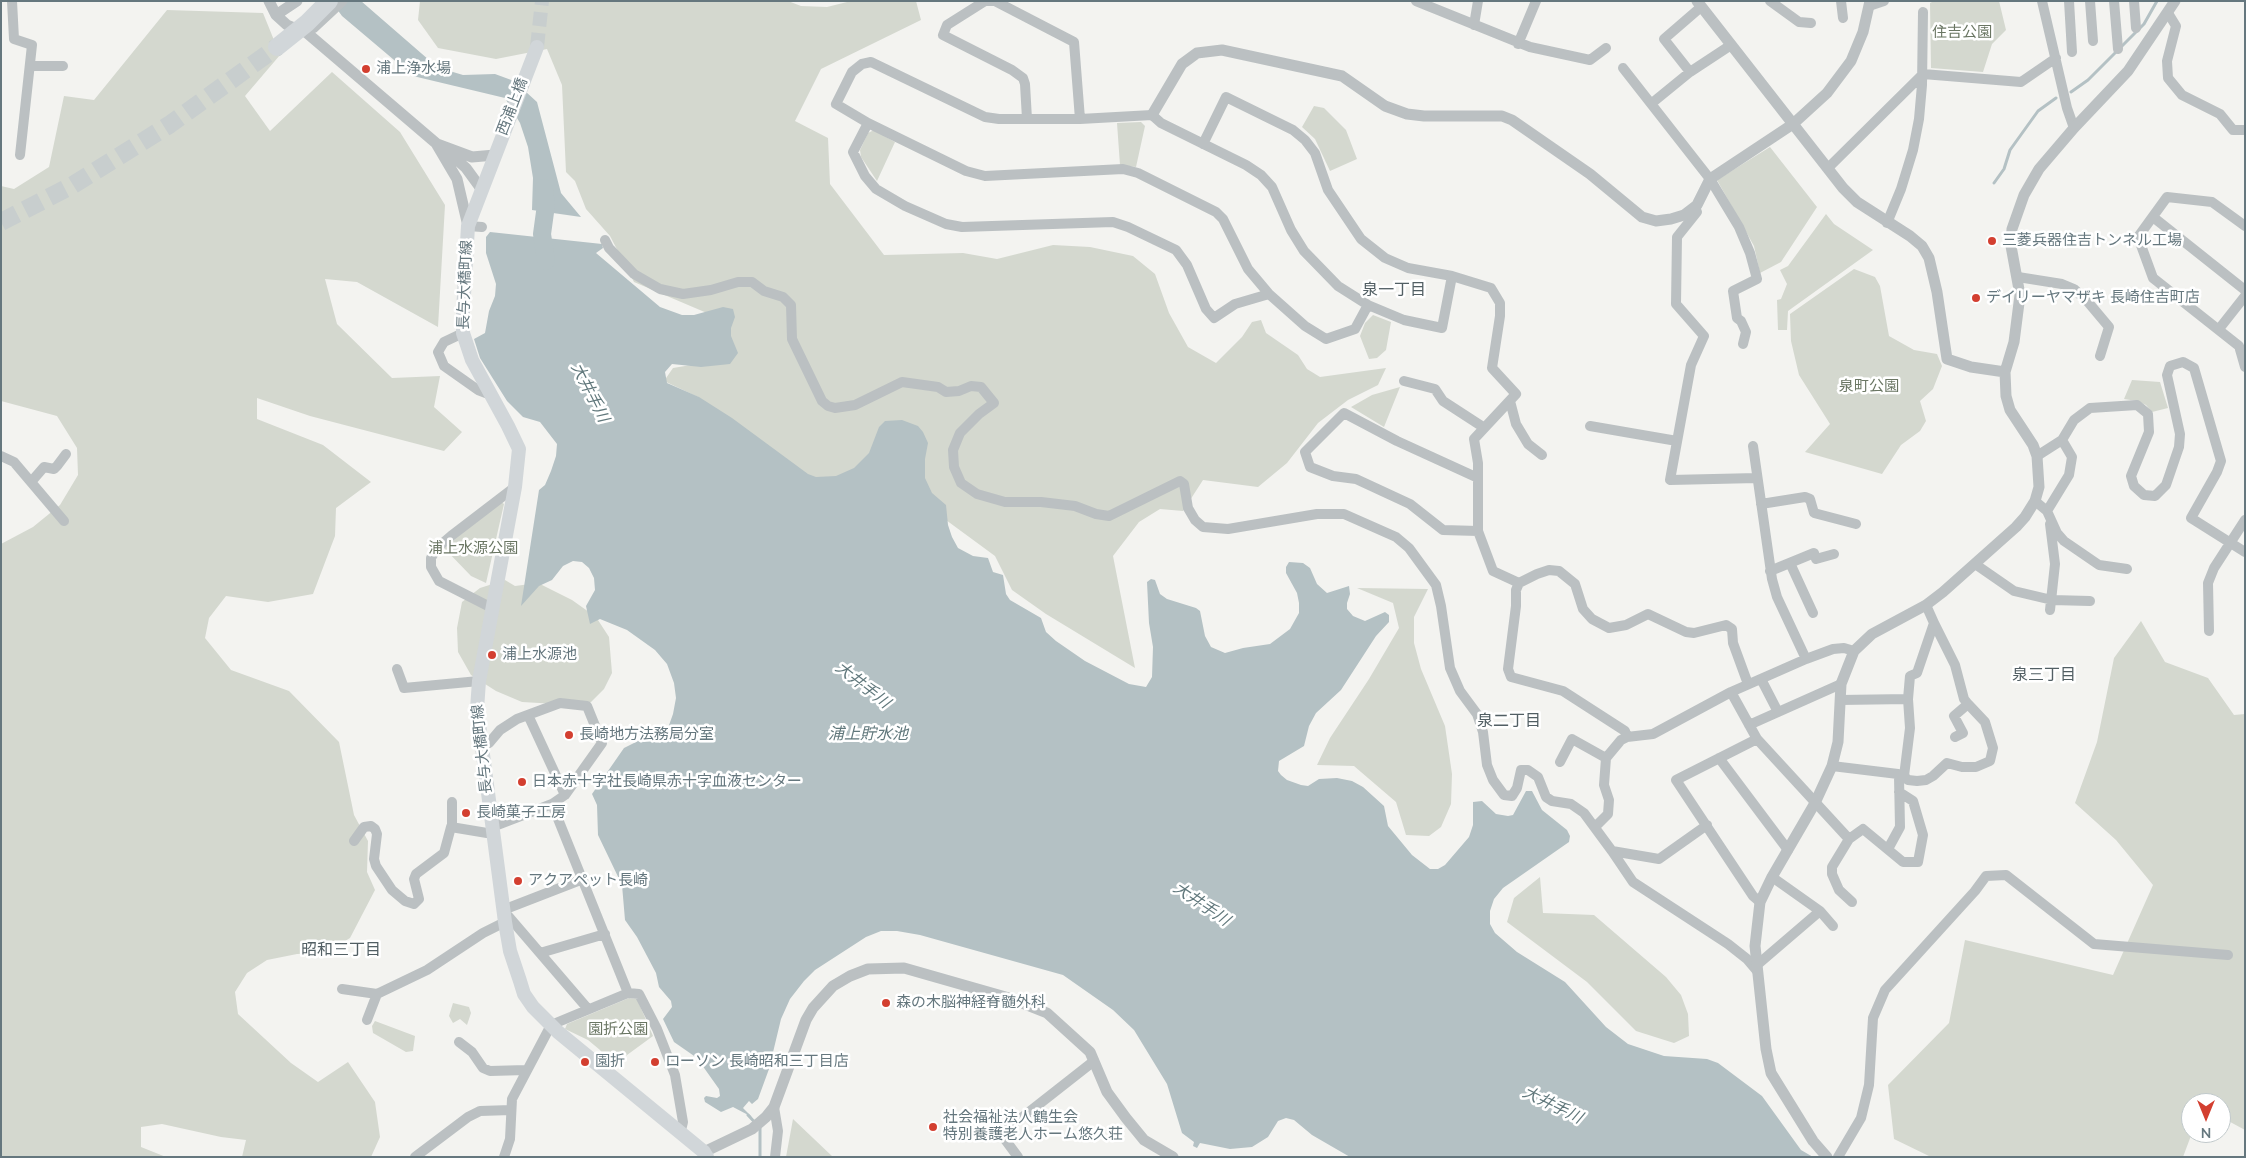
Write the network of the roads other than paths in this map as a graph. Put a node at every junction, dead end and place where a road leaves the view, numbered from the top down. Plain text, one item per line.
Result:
1 (12, 1) edge
2 (269, 1) edge
3 (297, 1) edge
4 (994, 1) edge
5 (1416, 1) edge
6 (1478, 1) edge
7 (1536, 1) edge
8 (1770, 1) edge
9 (1841, 1) edge
10 (1884, 1) edge
11 (2042, 1) edge
12 (2069, 1) edge
13 (2090, 1) edge
14 (2114, 1) edge
15 (2134, 1) edge
16 (2175, 1) edge
17 (329, 4) edge
18 (1699, 4) edge
19 (1869, 4) edge
20 (1923, 12) dead end
21 (2168, 13) junction
22 (276, 15) junction
23 (1843, 18) dead end
24 (1811, 23) dead end
25 (306, 25) junction
26 (1474, 25) junction
27 (2136, 28) dead end
28 (280, 41) tunnel mouth
29 (2093, 41) dead end
30 (1518, 44) junction
31 (1731, 44) junction
32 (1606, 48) dead end
33 (2118, 49) dead end
34 (2072, 52) dead end
35 (534, 54) tunnel mouth
36 (2056, 58) junction
37 (30, 66) junction
38 (63, 66) dead end
39 (1622, 68) dead end
40 (1690, 72) junction
41 (1923, 74) junction
42 (1652, 103) junction
43 (1152, 115) junction
44 (1027, 119) junction
45 (1080, 119) junction
46 (868, 123) junction
47 (1793, 124) junction
48 (2074, 128) junction
49 (2245, 130) edge
50 (1203, 144) junction
51 (441, 147) junction
52 (20, 155) dead end
53 (495, 155) junction
54 (1828, 168) junction
55 (1710, 178) junction
56 (482, 190) junction
57 (1697, 212) dead end
58 (2153, 217) junction
59 (1887, 223) junction
60 (2245, 226) edge
61 (475, 227) junction
62 (605, 240) dead end
63 (1452, 276) junction
64 (2018, 277) junction
65 (2245, 290) edge
66 (1269, 294) junction
67 (2245, 296) edge
68 (1368, 305) junction
69 (2219, 329) junction
70 (463, 333) junction
71 (1743, 344) dead end
72 (2100, 356) dead end
73 (2245, 367) edge
74 (2005, 372) junction
75 (1404, 381) dead end
76 (491, 396) junction
77 (1510, 401) junction
78 (1590, 426) dead end
79 (1483, 428) junction
80 (2062, 440) junction
81 (1677, 441) junction
82 (1753, 446) dead end
83 (66, 454) dead end
84 (1542, 455) dead end
85 (1, 456) edge
86 (2037, 456) junction
87 (1478, 478) junction
88 (1757, 478) junction
89 (31, 482) junction
90 (515, 487) junction
91 (2035, 501) junction
92 (1761, 504) junction
93 (2048, 513) junction
94 (2245, 520) edge
95 (64, 521) dead end
96 (1856, 524) dead end
97 (1478, 531) junction
98 (2230, 543) junction
99 (2245, 552) edge
100 (1834, 554) dead end
101 (1790, 563) junction
102 (1975, 564) junction
103 (2126, 569) dead end
104 (1770, 571) junction
105 (1519, 583) junction
106 (2090, 601) dead end
107 (1926, 605) junction
108 (2051, 605) junction
109 (492, 608) junction
110 (1813, 613) dead end
111 (1934, 624) junction
112 (2209, 631) dead end
113 (1854, 651) junction
114 (1806, 659) junction
115 (396, 668) dead end
116 (1761, 679) junction
117 (479, 681) junction
118 (1748, 684) junction
119 (1841, 684) junction
120 (1731, 692) junction
121 (1908, 699) junction
122 (1840, 700) junction
123 (1968, 704) junction
124 (1778, 712) junction
125 (528, 715) junction
126 (1749, 725) junction
127 (1627, 737) junction
128 (1955, 737) dead end
129 (1757, 739) junction
130 (481, 746) junction
131 (1606, 758) junction
132 (1719, 758) junction
133 (1560, 762) dead end
134 (1832, 766) junction
135 (1904, 776) junction
136 (1899, 792) junction
137 (565, 795) junction
138 (452, 802) dead end
139 (1815, 803) junction
140 (552, 804) junction
141 (1707, 825) junction
142 (452, 826) junction
143 (1595, 827) junction
144 (492, 830) junction
145 (1850, 839) junction
146 (354, 841) dead end
147 (1888, 849) junction
148 (1788, 850) junction
149 (1612, 851) junction
150 (1772, 877) junction
151 (583, 879) junction
152 (1760, 902) junction
153 (1852, 902) dead end
154 (1820, 911) junction
155 (504, 916) junction
156 (1833, 926) dead end
157 (605, 934) junction
158 (540, 953) junction
159 (2228, 955) dead end
160 (1757, 968) junction
161 (342, 989) dead end
162 (628, 993) junction
163 (377, 994) junction
164 (588, 1010) junction
165 (366, 1020) dead end
166 (551, 1025) junction
167 (459, 1042) dead end
168 (1094, 1061) junction
169 (526, 1070) junction
170 (774, 1107) junction
171 (511, 1110) junction
172 (680, 1134) junction
173 (706, 1154) edge
174 (415, 1157) edge
175 (504, 1157) edge
176 (775, 1157) edge
177 (1018, 1157) edge
178 (1173, 1157) edge
179 (1827, 1157) edge
180 (1838, 1157) edge

1 - 37 street
2 - 22 street
3 - 22 street
4 - 44 street
4 - 45 street
5 - 26 street
6 - 26 street
7 - 30 street
8 - 24 street
9 - 23 street
10 - 19 street
11 - 36 street
12 - 34 street
13 - 29 street
14 - 33 street
15 - 27 street
16 - 21 street
17 - 25 highway
18 - 31 street
18 - 40 street
19 - 47 street
20 - 41 street
21 - 48 street
21 - 49 street
22 - 25 street
25 - 28 highway
25 - 51 street
26 - 30 street
30 - 32 street
31 - 40 street
31 - 47 street
35 - 53 main road, 西浦上橋
36 - 41 street
36 - 48 street
37 - 38 street
37 - 52 street
39 - 42 street
40 - 42 street
41 - 54 street
41 - 59 street
42 - 55 street
43 - 45 street
43 - 50 street
43 - 55 street
44 - 45 street
44 - 46 street
46 - 66 street
46 - 66 street
47 - 54 street
47 - 55 street
48 - 64 street
50 - 63 street
50 - 68 street
51 - 53 street
51 - 56 street
51 - 61 street
53 - 56 main road, 長与大橋町線
54 - 59 street
55 - 71 street
56 - 61 main road, 長与大橋町線
57 - 81 street
58 - 60 street
58 - 65 street
58 - 69 street
59 - 74 street
61 - 70 main road, 長与大橋町線
62 - 143 street
63 - 68 street
63 - 77 street
64 - 72 street
64 - 74 street
66 - 68 street
67 - 69 street
69 - 73 street
70 - 76 main road, 長与大橋町線
70 - 76 street
74 - 86 street
75 - 79 street
76 - 90 main road, 長与大橋町線
77 - 79 street
77 - 84 street
78 - 81 street
79 - 87 street
80 - 86 street
80 - 93 street
80 - 98 street
81 - 88 street
82 - 88 street
83 - 89 street
85 - 89 street
86 - 91 street
87 - 97 street
87 - 97 street
88 - 92 street
89 - 95 street
90 - 109 main road, 長与大橋町線
90 - 109 street
91 - 93 street
91 - 102 street
92 - 96 street
92 - 104 street
93 - 103 street
93 - 108 street
94 - 98 street
97 - 105 street
98 - 99 street
98 - 112 street
100 - 101 street
101 - 104 street
101 - 110 street
102 - 107 street
102 - 108 street
104 - 114 street
105 - 118 street
105 - 127 street
106 - 108 street
107 - 111 street
107 - 113 street
109 - 117 main road, 長与大橋町線
111 - 121 street
111 - 123 street
113 - 114 street
113 - 119 street
114 - 116 street
115 - 117 street
116 - 118 street
116 - 124 street
117 - 130 main road, 長与大橋町線
118 - 120 street
119 - 122 street
119 - 124 street
120 - 126 street
120 - 127 street
121 - 122 street
121 - 135 street
122 - 134 street
123 - 128 street
123 - 135 street
124 - 126 street
125 - 130 street
125 - 137 street
125 - 137 street
126 - 129 street
127 - 131 street
129 - 132 street
129 - 139 street
130 - 144 main road, 長与大橋町線
131 - 133 street
131 - 143 street
132 - 141 street
132 - 148 street
134 - 135 street
134 - 139 street
135 - 136 street
136 - 147 street
136 - 147 street
137 - 140 street
138 - 142 street
139 - 145 street
139 - 148 street
140 - 144 street
140 - 151 street
141 - 149 street
141 - 152 street
142 - 144 street
142 - 146 street
143 - 149 street
144 - 155 main road, 長与大橋町線
145 - 147 street
145 - 153 street
148 - 150 street
149 - 160 street
150 - 152 street
150 - 154 street
151 - 155 street
151 - 157 street
152 - 160 street
154 - 156 street
154 - 160 street
155 - 158 street
155 - 163 street
155 - 166 main road, 長与大橋町線
157 - 158 street
157 - 162 street
158 - 164 street
159 - 180 street
160 - 179 street
161 - 163 street
162 - 164 street
162 - 172 street
163 - 165 street
164 - 166 street
166 - 169 street
166 - 172 main road, 長与大橋町線
167 - 169 street
168 - 170 street
168 - 177 street
168 - 178 street
169 - 171 street
170 - 173 street
170 - 176 street
171 - 174 street
171 - 175 street
172 - 173 main road, 長与大橋町線

